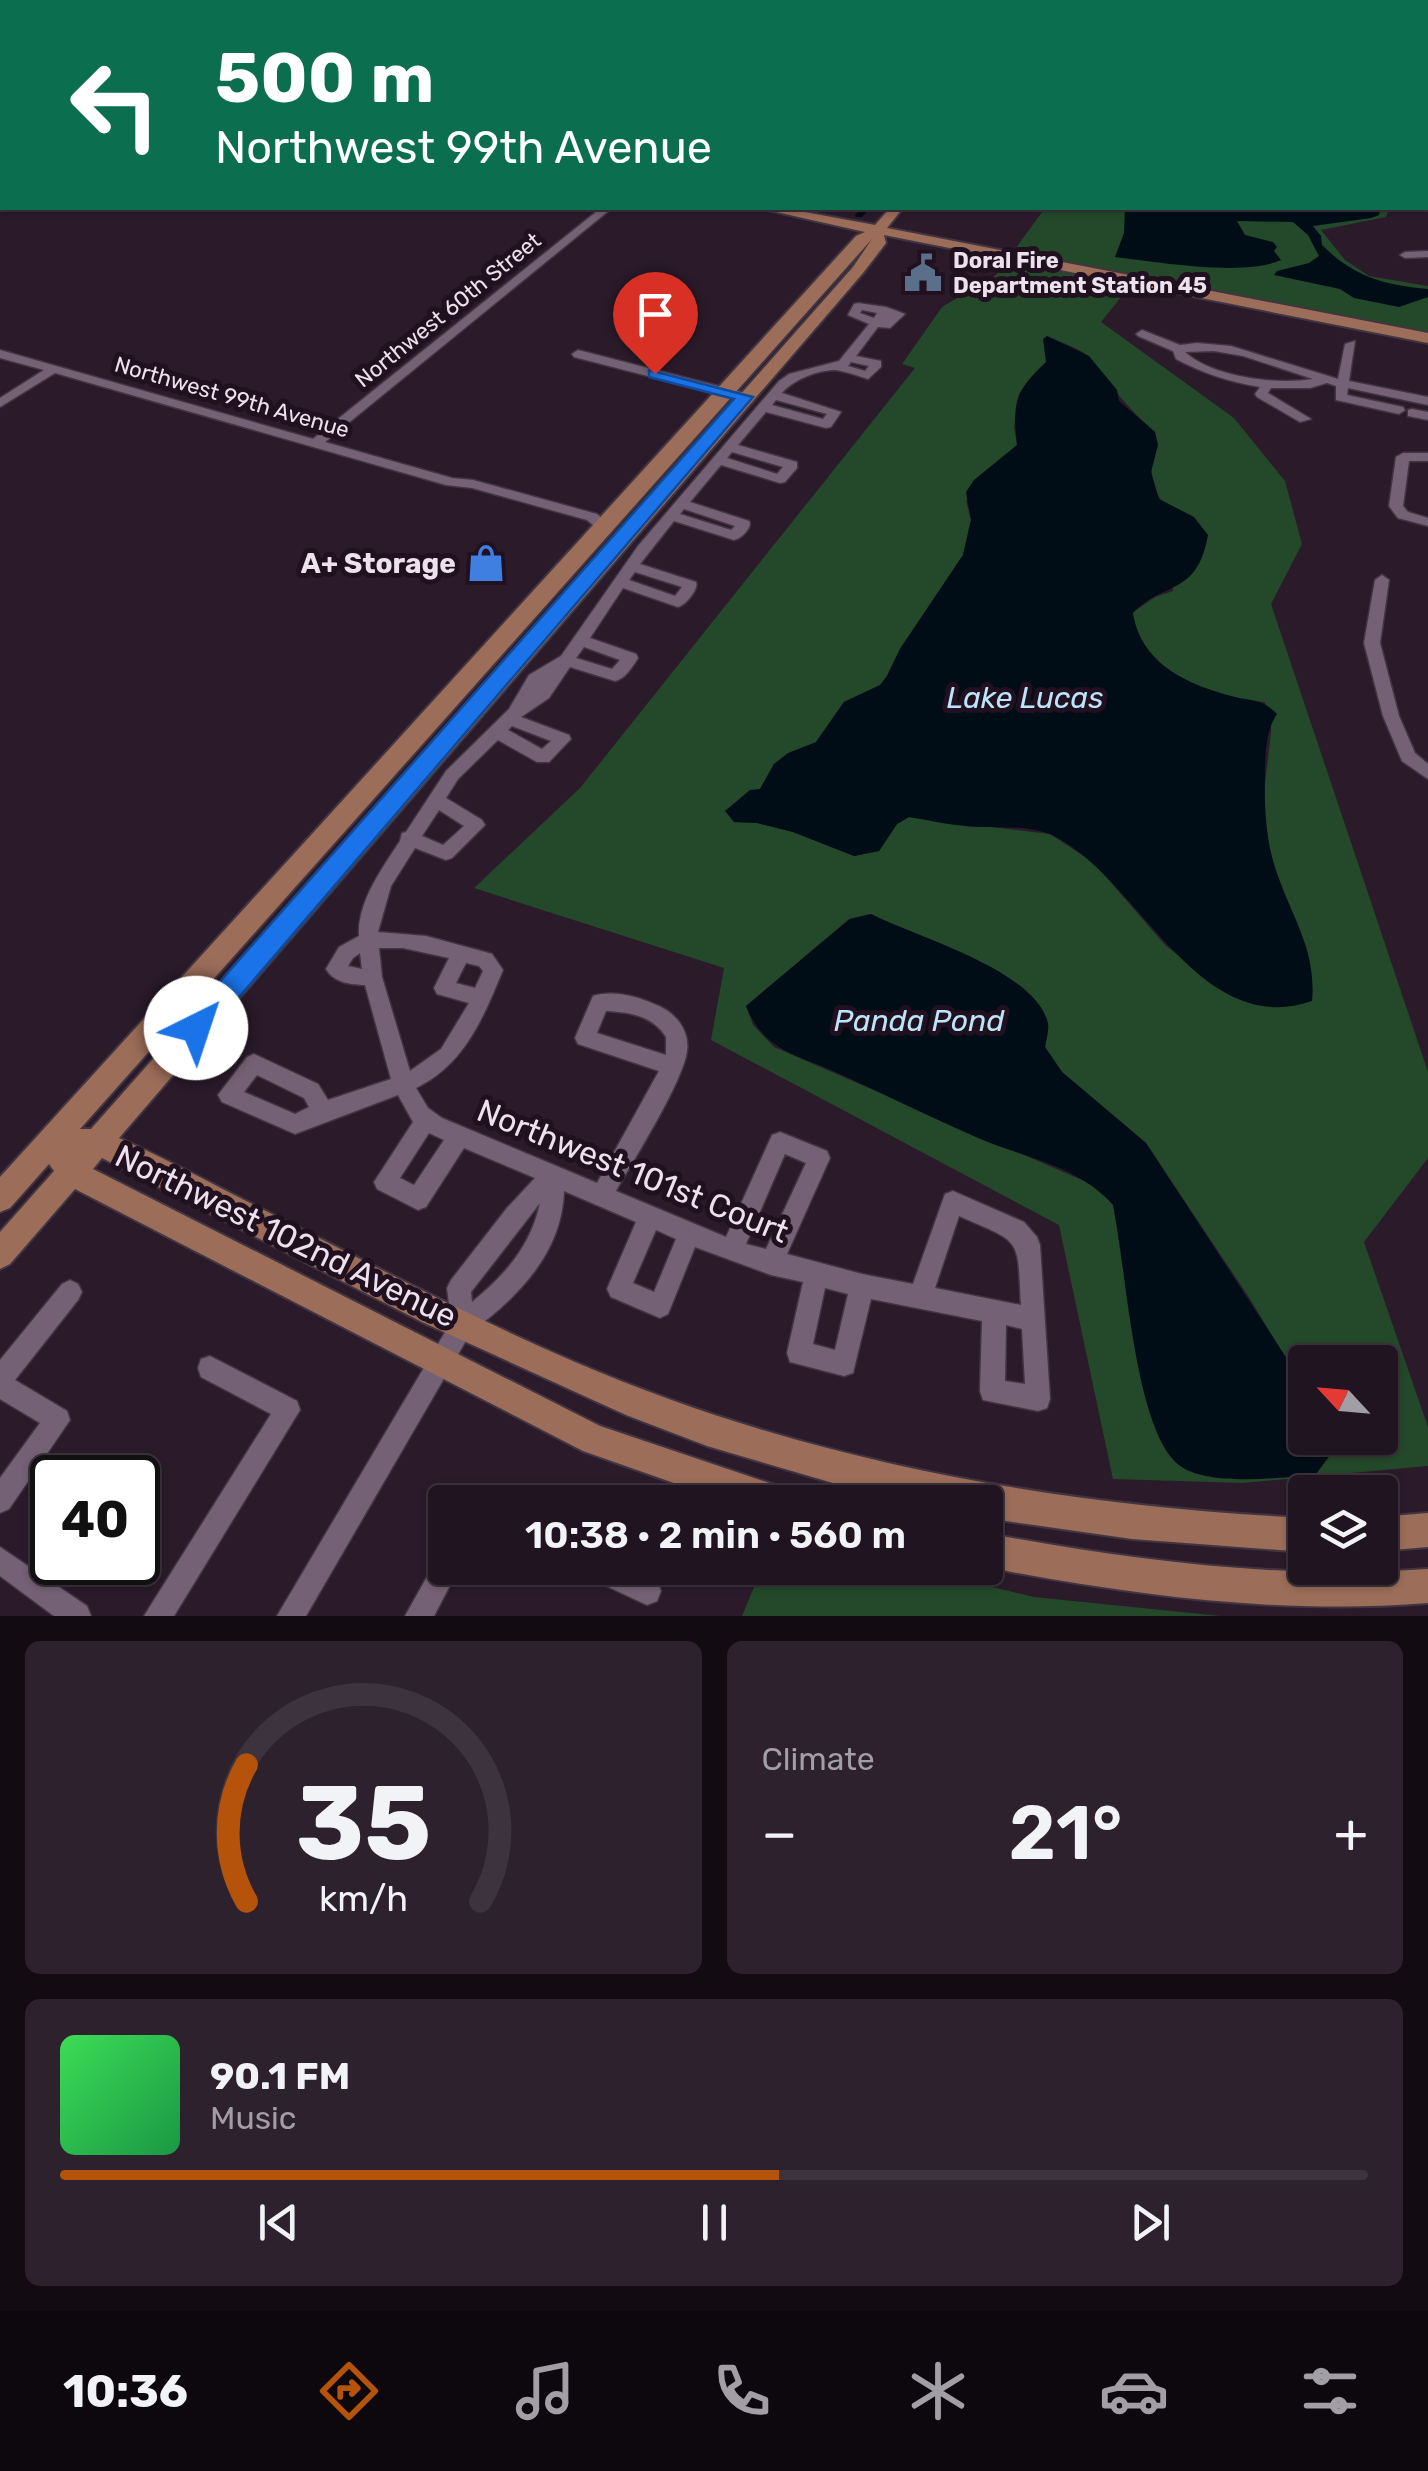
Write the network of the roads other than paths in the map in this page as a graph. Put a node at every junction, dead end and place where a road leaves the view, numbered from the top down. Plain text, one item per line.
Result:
1 (604, 210) edge
2 (776, 210) edge
3 (895, 210) edge
4 (877, 231) junction
5 (1428, 254) edge
6 (1404, 256) dead end
7 (876, 323) junction
8 (1142, 334) dead end
9 (1428, 338) edge
10 (1351, 344) dead end
11 (1180, 349) junction
12 (0, 354) edge
13 (578, 354) dead end
14 (1201, 357) dead end
15 (849, 358) junction
16 (836, 367) junction
17 (1295, 369) junction
18 (54, 370) junction
19 (1343, 378) junction
20 (1326, 380) junction
21 (1268, 384) junction
22 (1428, 390) edge
23 (723, 391) junction
24 (745, 397) junction
25 (1428, 401) edge
26 (0, 403) edge
27 (1428, 416) edge
28 (1304, 420) dead end
29 (315, 444) junction
30 (730, 447) junction
31 (1428, 456) edge
32 (719, 460) junction
33 (1428, 522) edge
34 (603, 526) junction
35 (627, 533) junction
36 (630, 566) junction
37 (1382, 580) dead end
38 (620, 582) junction
39 (581, 640) junction
40 (565, 660) junction
41 (1428, 773) edge
42 (434, 800) junction
43 (408, 838) junction
44 (368, 942) junction
45 (461, 953) junction
46 (372, 976) junction
47 (480, 998) junction
48 (671, 1066) dead end
49 (404, 1086) junction
50 (324, 1111) dead end
51 (426, 1120) junction
52 (459, 1136) junction
53 (50, 1142) junction
54 (96, 1142) junction
55 (72, 1172) junction
56 (554, 1177) junction
57 (0, 1198) edge
58 (601, 1198) junction
59 (649, 1218) junction
60 (689, 1235) junction
61 (731, 1251) junction
62 (0, 1254) edge
63 (771, 1264) junction
64 (816, 1275) junction
65 (862, 1286) junction
66 (70, 1292) dead end
67 (920, 1299) junction
68 (994, 1314) junction
69 (1034, 1319) junction
70 (463, 1324) junction
71 (441, 1363) junction
72 (210, 1368) dead end
73 (0, 1382) edge
74 (726, 1485) edge
75 (0, 1500) edge
76 (1428, 1530) edge
77 (1398, 1532) edge
78 (1288, 1533) edge
79 (1003, 1553) edge
80 (0, 1560) edge
81 (436, 1585) edge
82 (634, 1585) edge
83 (1428, 1586) edge
84 (648, 1591) dead end
85 (77, 1616) edge
86 (158, 1616) edge
87 (291, 1616) edge
88 (419, 1616) edge

1 - 29 street, Northwest 60th Street
2 - 4 street
3 - 4 street
4 - 9 street
4 - 23 street
4 - 24 street
5 - 6 street
7 - 7 street
7 - 15 street
8 - 11 street
10 - 19 street
11 - 17 street
11 - 21 street
12 - 18 street, Northwest 99th Avenue
13 - 23 street
14 - 17 street
15 - 16 street
15 - 16 street
16 - 30 street
17 - 20 street
18 - 26 street
18 - 29 street, Northwest 99th Avenue
19 - 20 street
19 - 22 street
19 - 25 street
19 - 27 street
20 - 21 street
21 - 28 street
23 - 24 street
23 - 34 street
24 - 35 street
29 - 34 street, Northwest 99th Avenue
30 - 32 street
30 - 32 street
31 - 33 street
32 - 36 street
34 - 35 street, Northwest 99th Avenue
34 - 53 street
35 - 54 street
36 - 38 street
36 - 38 street
37 - 41 street
38 - 39 street
39 - 40 street
39 - 40 street
40 - 42 street
42 - 43 street
42 - 43 street
43 - 44 street
44 - 45 street
44 - 46 street
44 - 46 street
45 - 47 street
45 - 47 street
46 - 49 street
47 - 49 street
48 - 58 street
49 - 50 street
49 - 51 street
51 - 52 street, Northwest 101st Court
51 - 52 street
52 - 56 street, Northwest 101st Court
53 - 54 street, Northwest 102nd Avenue
53 - 55 street, Northwest 102nd Avenue
53 - 57 street
54 - 55 street
54 - 70 street, Northwest 102nd Avenue
55 - 62 street
55 - 71 street, Northwest 102nd Avenue
56 - 58 street, Northwest 101st Court
56 - 70 street
56 - 70 street
58 - 59 street, Northwest 101st Court
59 - 60 street, Northwest 101st Court
59 - 60 street
60 - 61 street, Northwest 101st Court
61 - 63 street, Northwest 101st Court
61 - 63 street
63 - 64 street, Northwest 101st Court
64 - 65 street, Northwest 101st Court
64 - 65 street
65 - 67 street, Northwest 101st Court
66 - 73 street
67 - 68 street, Northwest 101st Court
67 - 69 street
68 - 69 street, Northwest 101st Court
68 - 69 street
70 - 71 street
70 - 78 street, Northwest 102nd Avenue
71 - 74 street, Northwest 102nd Avenue
71 - 87 street
72 - 86 street
73 - 75 street
76 - 77 street
79 - 83 street
80 - 85 street
81 - 88 street
82 - 84 street

